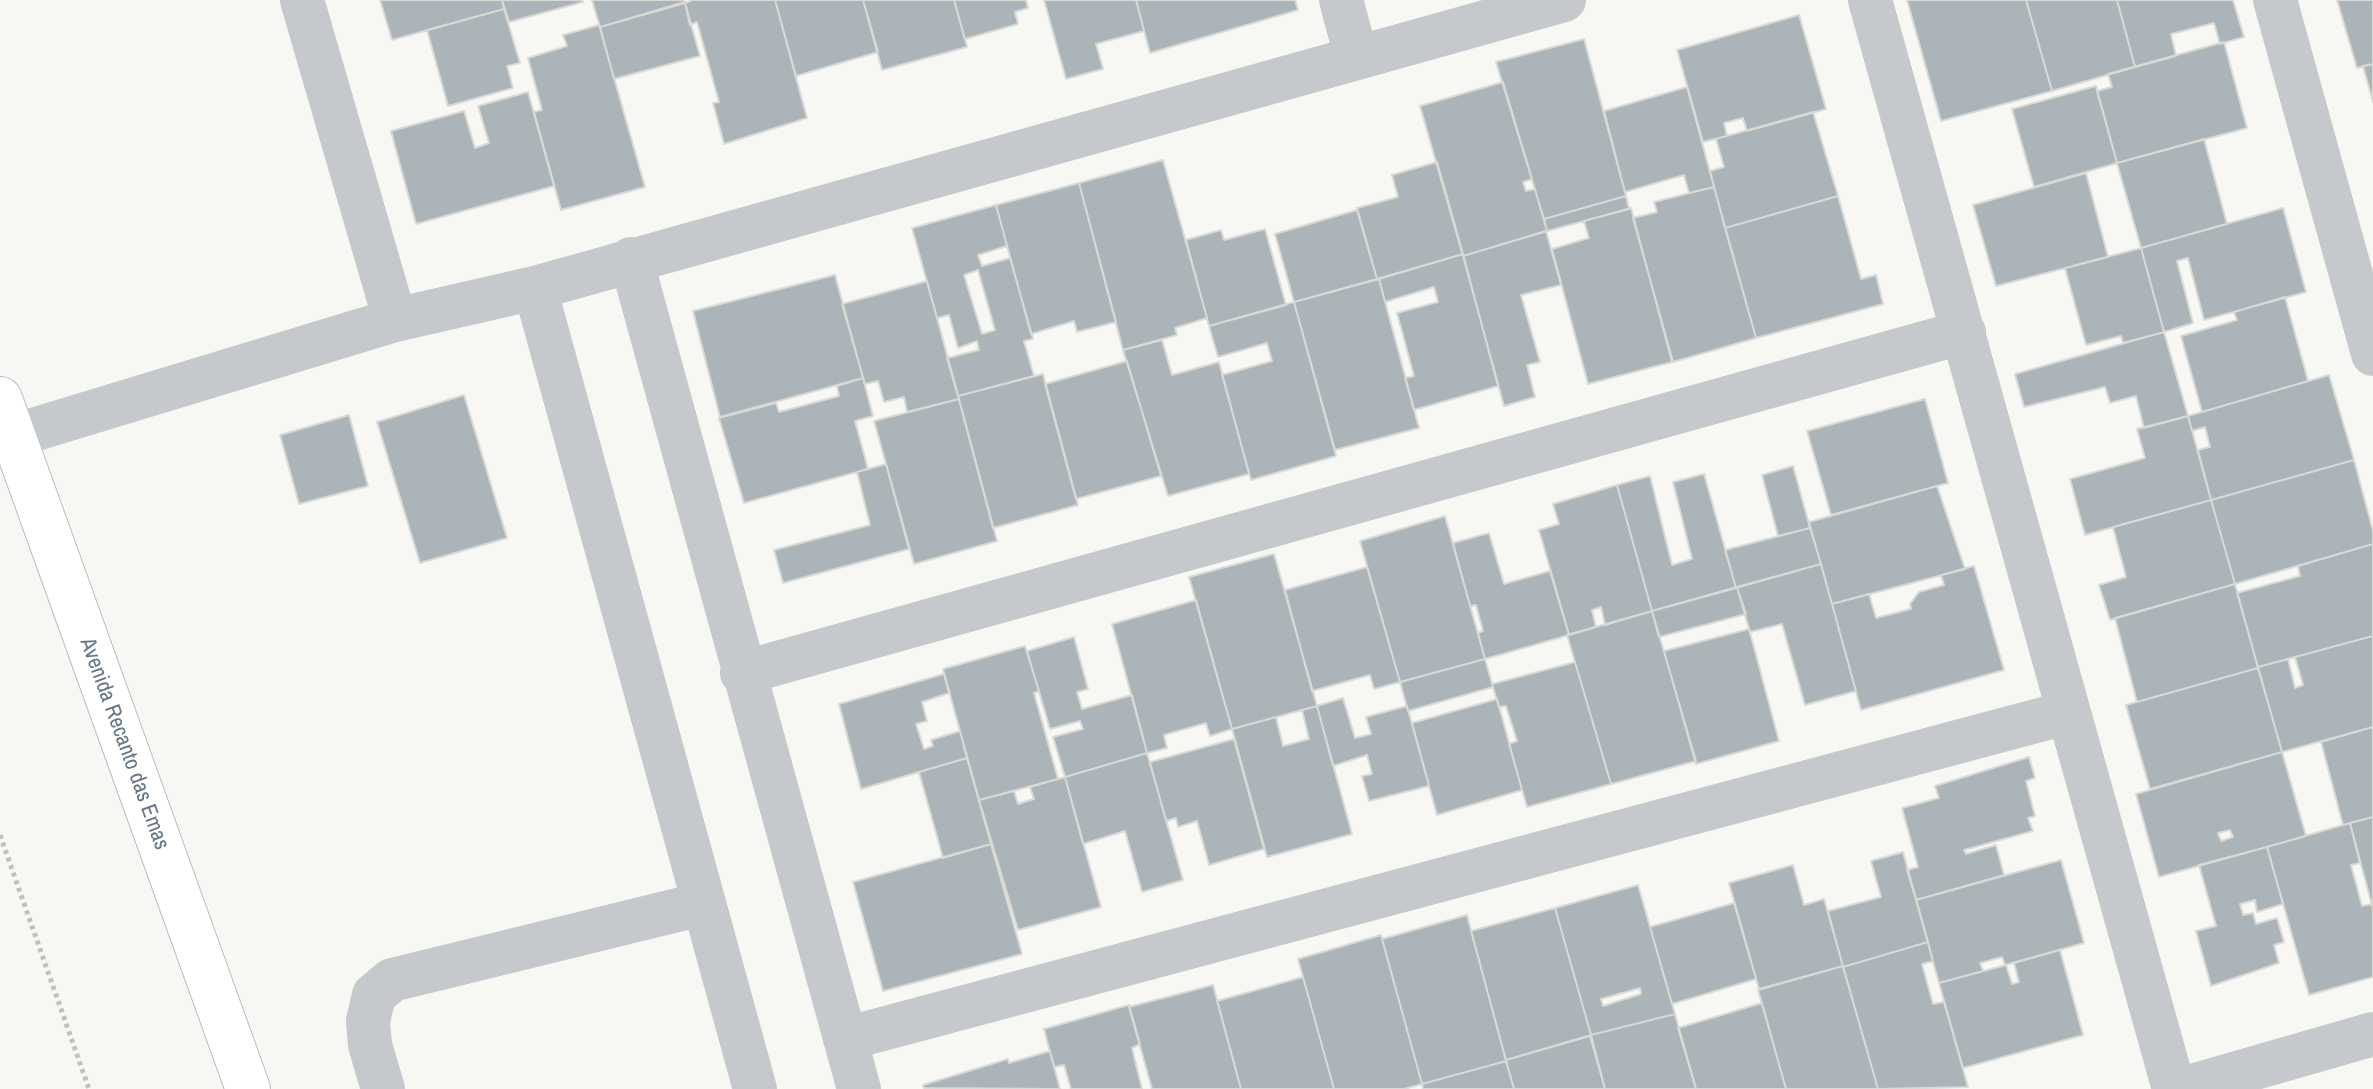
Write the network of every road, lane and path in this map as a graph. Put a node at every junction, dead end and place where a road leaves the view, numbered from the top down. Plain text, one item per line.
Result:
1 (302, 0) edge
2 (1341, 0) edge
3 (1564, 0) edge
4 (1870, 0) edge
5 (2275, 0) edge
6 (1356, 56) junction
7 (631, 259) junction
8 (535, 288) junction
9 (395, 320) junction
10 (1964, 332) junction
11 (2373, 354) edge
12 (7, 417) edge
13 (742, 673) junction
14 (2066, 713) junction
15 (0, 835) edge
16 (702, 904) junction
17 (2373, 1034) edge
18 (845, 1039) junction
19 (89, 1089) edge
20 (248, 1089) edge
21 (383, 1089) edge
22 (755, 1089) edge
23 (859, 1089) edge
24 (2174, 1089) edge
25 (2182, 1089) edge

1 - 9 street
2 - 6 street
3 - 6 street
4 - 10 street
5 - 11 street
6 - 7 street
7 - 8 street
7 - 13 street
8 - 9 street
8 - 16 street
9 - 12 street
10 - 13 street
10 - 14 street
12 - 20 main road, Avenida Recanto das Emas
13 - 18 street
14 - 18 street
14 - 24 street
15 - 19 path
16 - 21 street
16 - 22 street
17 - 25 street
18 - 23 street

